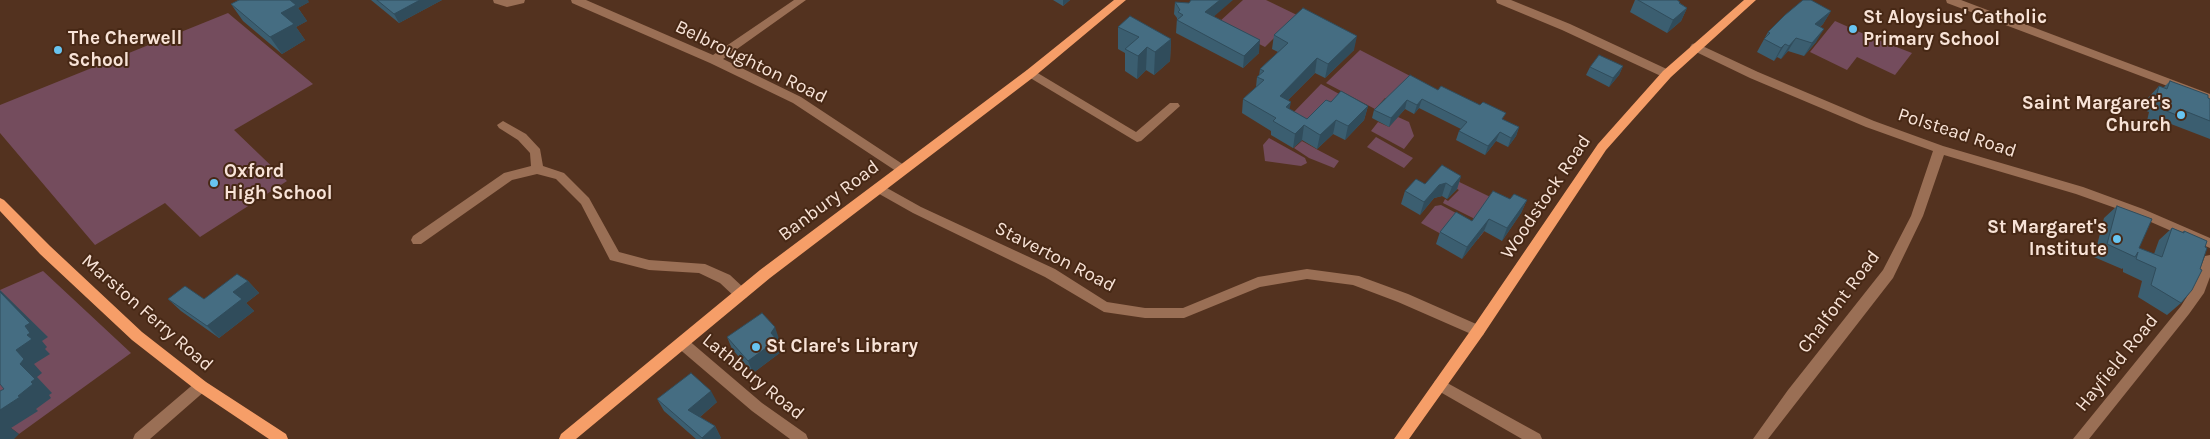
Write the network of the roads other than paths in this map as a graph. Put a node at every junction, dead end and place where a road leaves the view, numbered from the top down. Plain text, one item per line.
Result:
1 (498, 0) edge
2 (520, 0) edge
3 (576, 0) edge
4 (801, 0) edge
5 (1121, 0) edge
6 (1501, 0) edge
7 (1751, 0) edge
8 (1951, 0) edge
9 (1696, 47) junction
10 (714, 60) junction
11 (1032, 73) junction
12 (1667, 74) junction
13 (2210, 98) edge
14 (1174, 106) dead end
15 (504, 125) dead end
16 (1940, 149) junction
17 (537, 169) junction
18 (903, 170) junction
19 (878, 188) junction
20 (0, 203) edge
21 (418, 240) dead end
22 (2210, 243) edge
23 (2209, 267) edge
24 (741, 294) junction
25 (1478, 331) junction
26 (682, 343) junction
27 (1440, 385) junction
28 (201, 386) junction
29 (140, 439) edge
30 (281, 439) edge
31 (566, 439) edge
32 (802, 439) edge
33 (1400, 439) edge
34 (1535, 439) edge
35 (1760, 439) edge
36 (2080, 439) edge

1 - 2 street
3 - 10 street, Belbroughton Road
4 - 10 street
5 - 11 main road, Banbury Road
6 - 12 street
7 - 9 main road, Woodstock Road
8 - 13 street
9 - 12 main road, Woodstock Road
9 - 16 street, Polstead Road
10 - 18 street, Belbroughton Road
11 - 14 street
11 - 18 main road, Banbury Road
12 - 25 main road, Woodstock Road
15 - 17 street
16 - 22 street, Polstead Road
16 - 35 street, Chalfont Road
17 - 21 street
17 - 24 street
18 - 19 main road, Banbury Road
19 - 24 main road, Banbury Road
19 - 25 street, Staverton Road
20 - 28 main road, Marston Ferry Road
23 - 36 street, Hayfield Road
24 - 26 main road, Banbury Road
25 - 27 main road, Woodstock Road
26 - 31 main road, Banbury Road
26 - 32 street, Lathbury Road
27 - 33 main road, Woodstock Road
27 - 34 street
28 - 29 street
28 - 30 main road, Marston Ferry Road

